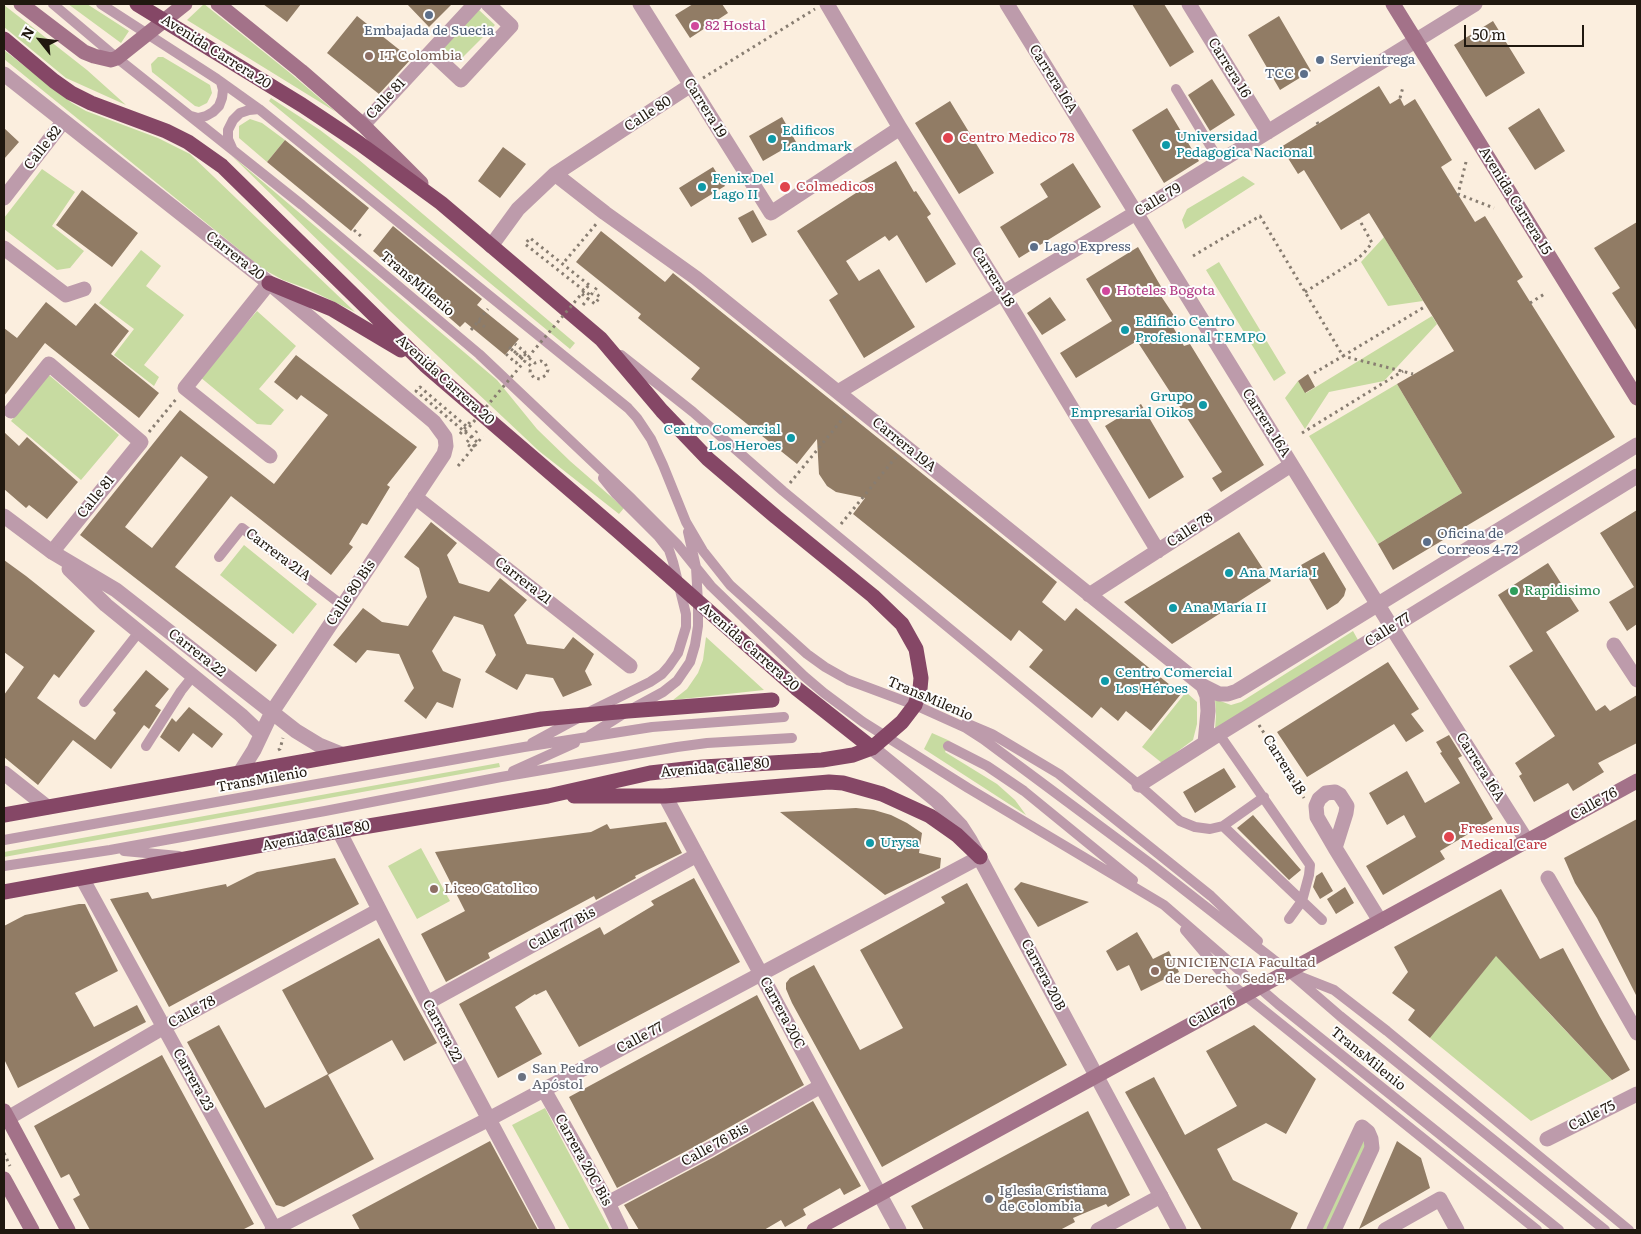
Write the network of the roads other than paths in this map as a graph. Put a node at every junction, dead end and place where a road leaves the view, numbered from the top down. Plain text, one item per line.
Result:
1 (21, 4) edge
2 (53, 4) edge
3 (101, 4) edge
4 (137, 4) edge
5 (186, 4) edge
6 (218, 4) edge
7 (476, 4) edge
8 (488, 4) edge
9 (640, 4) edge
10 (1007, 4) edge
11 (1189, 4) edge
12 (1393, 4) edge
13 (1475, 4) edge
14 (821, 6) edge
15 (165, 20) junction
16 (147, 34) junction
17 (4, 39) edge
18 (1416, 40) junction
19 (430, 52) junction
20 (117, 58) junction
21 (4, 74) edge
22 (221, 82) junction
23 (691, 85) junction
24 (1176, 89) dead end
25 (259, 110) junction
26 (190, 116) junction
27 (63, 122) junction
28 (363, 125) junction
29 (900, 128) junction
30 (1268, 132) junction
31 (232, 148) junction
32 (1220, 162) junction
33 (555, 174) junction
34 (4, 198) edge
35 (441, 203) junction
36 (1136, 213) junction
37 (491, 246) junction
38 (4, 248) edge
39 (270, 283) junction
40 (84, 289) dead end
41 (1003, 294) junction
42 (601, 339) junction
43 (425, 365) junction
44 (838, 392) junction
45 (1637, 398) edge
46 (10, 411) dead end
47 (1637, 445) edge
48 (578, 447) junction
49 (444, 454) joint
50 (270, 456) dead end
51 (1291, 465) junction
52 (1637, 476) edge
53 (415, 497) junction
54 (4, 516) edge
55 (686, 522) junction
56 (1158, 551) junction
57 (52, 552) junction
58 (219, 557) dead end
59 (696, 567) junction
60 (680, 586) junction
61 (1089, 595) junction
62 (698, 603) junction
63 (1378, 605) junction
64 (343, 606) junction
65 (1391, 627) junction
66 (139, 632) junction
67 (1614, 646) dead end
68 (630, 666) dead end
69 (193, 676) junction
70 (1637, 680) edge
71 (1203, 686) junction
72 (772, 700) dead end
73 (84, 702) dead end
74 (916, 705) junction
75 (628, 711) junction
76 (272, 712) junction
77 (582, 716) junction
78 (784, 717) dead end
79 (962, 721) dead end
80 (260, 734) junction
81 (1219, 734) junction
82 (886, 736) junction
83 (587, 737) junction
84 (792, 738) dead end
85 (1205, 743) junction
86 (146, 746) dead end
87 (948, 746) dead end
88 (524, 747) junction
89 (872, 748) junction
90 (341, 754) junction
91 (4, 773) edge
92 (239, 774) junction
93 (500, 777) junction
94 (1636, 783) edge
95 (1139, 785) junction
96 (548, 796) junction
97 (665, 796) junction
98 (1264, 797) junction
99 (47, 807) junction
100 (4, 815) edge
101 (1223, 826) junction
102 (339, 831) junction
103 (4, 840) edge
104 (1527, 841) junction
105 (1335, 848) junction
106 (110, 850) junction
107 (697, 855) junction
108 (980, 857) junction
109 (199, 858) junction
110 (4, 866) edge
111 (82, 878) junction
112 (1548, 878) dead end
113 (4, 892) edge
114 (1302, 901) junction
115 (1164, 905) junction
116 (379, 910) junction
117 (1289, 919) dead end
118 (1322, 920) dead end
119 (1380, 921) junction
120 (1288, 971) junction
121 (761, 974) junction
122 (1259, 987) junction
123 (1245, 994) junction
124 (427, 1003) junction
125 (164, 1027) junction
126 (1637, 1034) edge
127 (1096, 1075) junction
128 (821, 1086) junction
129 (544, 1090) junction
130 (1637, 1094) edge
131 (6, 1115) edge
132 (489, 1119) junction
133 (1547, 1139) dead end
134 (4, 1179) edge
135 (880, 1195) junction
136 (1161, 1196) junction
137 (608, 1204) junction
138 (32, 1230) edge
139 (68, 1230) edge
140 (274, 1230) edge
141 (548, 1230) edge
142 (621, 1230) edge
143 (814, 1230) edge
144 (899, 1230) edge
145 (1098, 1230) edge
146 (1179, 1230) edge
147 (1314, 1230) edge
148 (1334, 1230) edge
149 (1385, 1230) edge
150 (1457, 1230) edge
151 (1537, 1230) edge
152 (1559, 1230) edge
153 (1605, 1230) edge
154 (1629, 1230) edge

1 - 20 main road
2 - 20 lane, TransMilenio
3 - 16 lane
4 - 15 highway, Avenida Carrera 20
5 - 15 main road
6 - 28 main road, Avenida Carrera 20
7 - 19 street, Calle 81
8 - 19 street
9 - 23 street, Carrera 19
10 - 36 street, Carrera 16A
11 - 30 street, Carrera 16
12 - 18 main road, Avenida Carrera 15
13 - 18 street, Calle 79
14 - 29 street, Carrera 18
15 - 16 main road
15 - 35 highway, Avenida Carrera 20
16 - 20 main road
16 - 22 lane
17 - 43 highway, Avenida Carrera 20
18 - 30 street, Calle 79
18 - 45 main road, Avenida Carrera 15
19 - 28 street, Calle 81
20 - 26 lane, TransMilenio
21 - 27 street, Carrera 20
22 - 25 lane
22 - 26 lane
23 - 29 street, Carrera 19
23 - 33 street, Calle 80
24 - 32 lane
25 - 31 lane
25 - 55 lane
26 - 31 lane, TransMilenio
27 - 34 street, Calle 82
27 - 39 street, Carrera 20
28 - 35 main road, Avenida Carrera 20
29 - 41 street, Carrera 18
30 - 32 street, Calle 79
31 - 48 lane, TransMilenio
32 - 36 street, Calle 79
33 - 37 street, Calle 80
33 - 44 street, Carrera 19A
35 - 37 highway, Avenida Carrera 20
36 - 41 street, Calle 79
36 - 51 street, Carrera 16A
37 - 42 highway, Avenida Carrera 20
38 - 40 street
39 - 43 highway
39 - 49 street, Carrera 20
39 - 50 street
41 - 44 street, Calle 79
41 - 56 street, Carrera 18
42 - 74 highway
42 - 95 lane, Avenida Carrera 20
43 - 60 highway, Avenida Carrera 20
44 - 61 street, Carrera 19A
46 - 57 street, Calle 81
47 - 63 street, Calle 77
48 - 59 lane, TransMilenio
48 - 60 lane, TransMilenio
49 - 53 street, Calle 80 Bis
51 - 56 street, Calle 78
51 - 63 street, Carrera 16A
52 - 65 street, Calle 77
53 - 64 street, Calle 80 Bis
53 - 68 street, Carrera 21
54 - 57 street, Carrera 22
55 - 59 lane, TransMilenio
55 - 74 lane, TransMilenio
56 - 61 street, Calle 78
57 - 66 street, Carrera 22
57 - 76 street, Carrera 22
58 - 64 lane, Carrera 21A
59 - 62 lane, TransMilenio
59 - 82 lane, TransMilenio
60 - 62 highway, Avenida Carrera 20
60 - 77 lane, TransMilenio
61 - 71 street, Carrera 19A
62 - 75 lane, TransMilenio
62 - 89 highway, Avenida Carrera 20
63 - 65 street, Carrera 16A
63 - 71 street, Calle 77
64 - 76 street, Calle 80 Bis
65 - 81 street, Calle 77
65 - 104 street, Carrera 16A
66 - 69 street, Carrera 22
66 - 73 lane
67 - 70 street
69 - 80 street, Carrera 22
69 - 86 lane
71 - 85 street
72 - 75 highway
74 - 82 highway, Avenida Calle 80
74 - 120 lane, TransMilenio
75 - 77 highway
75 - 83 lane, TransMilenio
76 - 80 street, Calle 80 Bis
76 - 90 street, Carrera 22
77 - 88 lane, TransMilenio
77 - 90 highway
78 - 83 lane, TransMilenio
79 - 120 lane, TransMilenio
80 - 92 street
81 - 85 street, Calle 77
81 - 98 lane
82 - 89 highway, Avenida Calle 80
82 - 115 lane, TransMilenio
83 - 88 lane, TransMilenio
83 - 93 lane, TransMilenio
84 - 93 lane, TransMilenio
85 - 95 street, Calle 77
87 - 115 lane, TransMilenio
88 - 103 lane, TransMilenio
89 - 96 highway, Avenida Calle 80
89 - 108 street, Carrera 20B
90 - 92 highway
91 - 99 street
92 - 99 highway
93 - 106 lane, TransMilenio
94 - 104 main road, Calle 76
95 - 101 lane, Avenida Carrera 20
96 - 97 highway
96 - 102 highway, Avenida Calle 80
97 - 107 street, Carrera 20C
97 - 108 highway
98 - 101 lane
98 - 114 lane
99 - 100 highway
101 - 114 lane
102 - 109 highway, Avenida Calle 80
102 - 116 street, Carrera 22
104 - 119 main road, Calle 76
105 - 105 street, Carrera 18
105 - 119 street
106 - 109 lane, TransMilenio
106 - 110 lane, TransMilenio
107 - 121 street, Carrera 20C
107 - 124 street, Calle 77 Bis
108 - 121 street, Calle 77
108 - 127 street, Carrera 20B
109 - 111 highway, Avenida Calle 80
111 - 113 highway, Avenida Calle 80
111 - 125 street, Carrera 23
112 - 126 street
114 - 117 lane
114 - 118 lane
115 - 122 lane, TransMilenio
115 - 123 lane, TransMilenio
116 - 124 street, Carrera 22
116 - 125 street, Calle 78
119 - 120 main road, Calle 76
120 - 122 main road, Calle 76
120 - 153 lane, TransMilenio
120 - 154 lane, TransMilenio
121 - 128 street, Carrera 20C
121 - 129 street, Calle 77
122 - 123 main road, Calle 76
122 - 152 lane, TransMilenio
123 - 127 main road, Calle 76
123 - 151 lane, TransMilenio
124 - 132 street, Carrera 22
125 - 131 street, Calle 78
125 - 140 street, Carrera 23
127 - 135 main road, Calle 76
127 - 136 street, Carrera 20B
128 - 135 street, Carrera 20C
128 - 137 street, Calle 76 Bis
129 - 132 street, Calle 77
129 - 137 street, Carrera 20C Bis
130 - 133 street, Calle 75
131 - 139 main road
132 - 140 street, Calle 77
132 - 141 street, Carrera 22
134 - 138 main road
135 - 143 main road, Calle 76
135 - 144 street, Carrera 20C
136 - 145 street
136 - 146 street, Carrera 20B
137 - 142 street, Carrera 20C Bis
147 - 148 street
149 - 150 street

